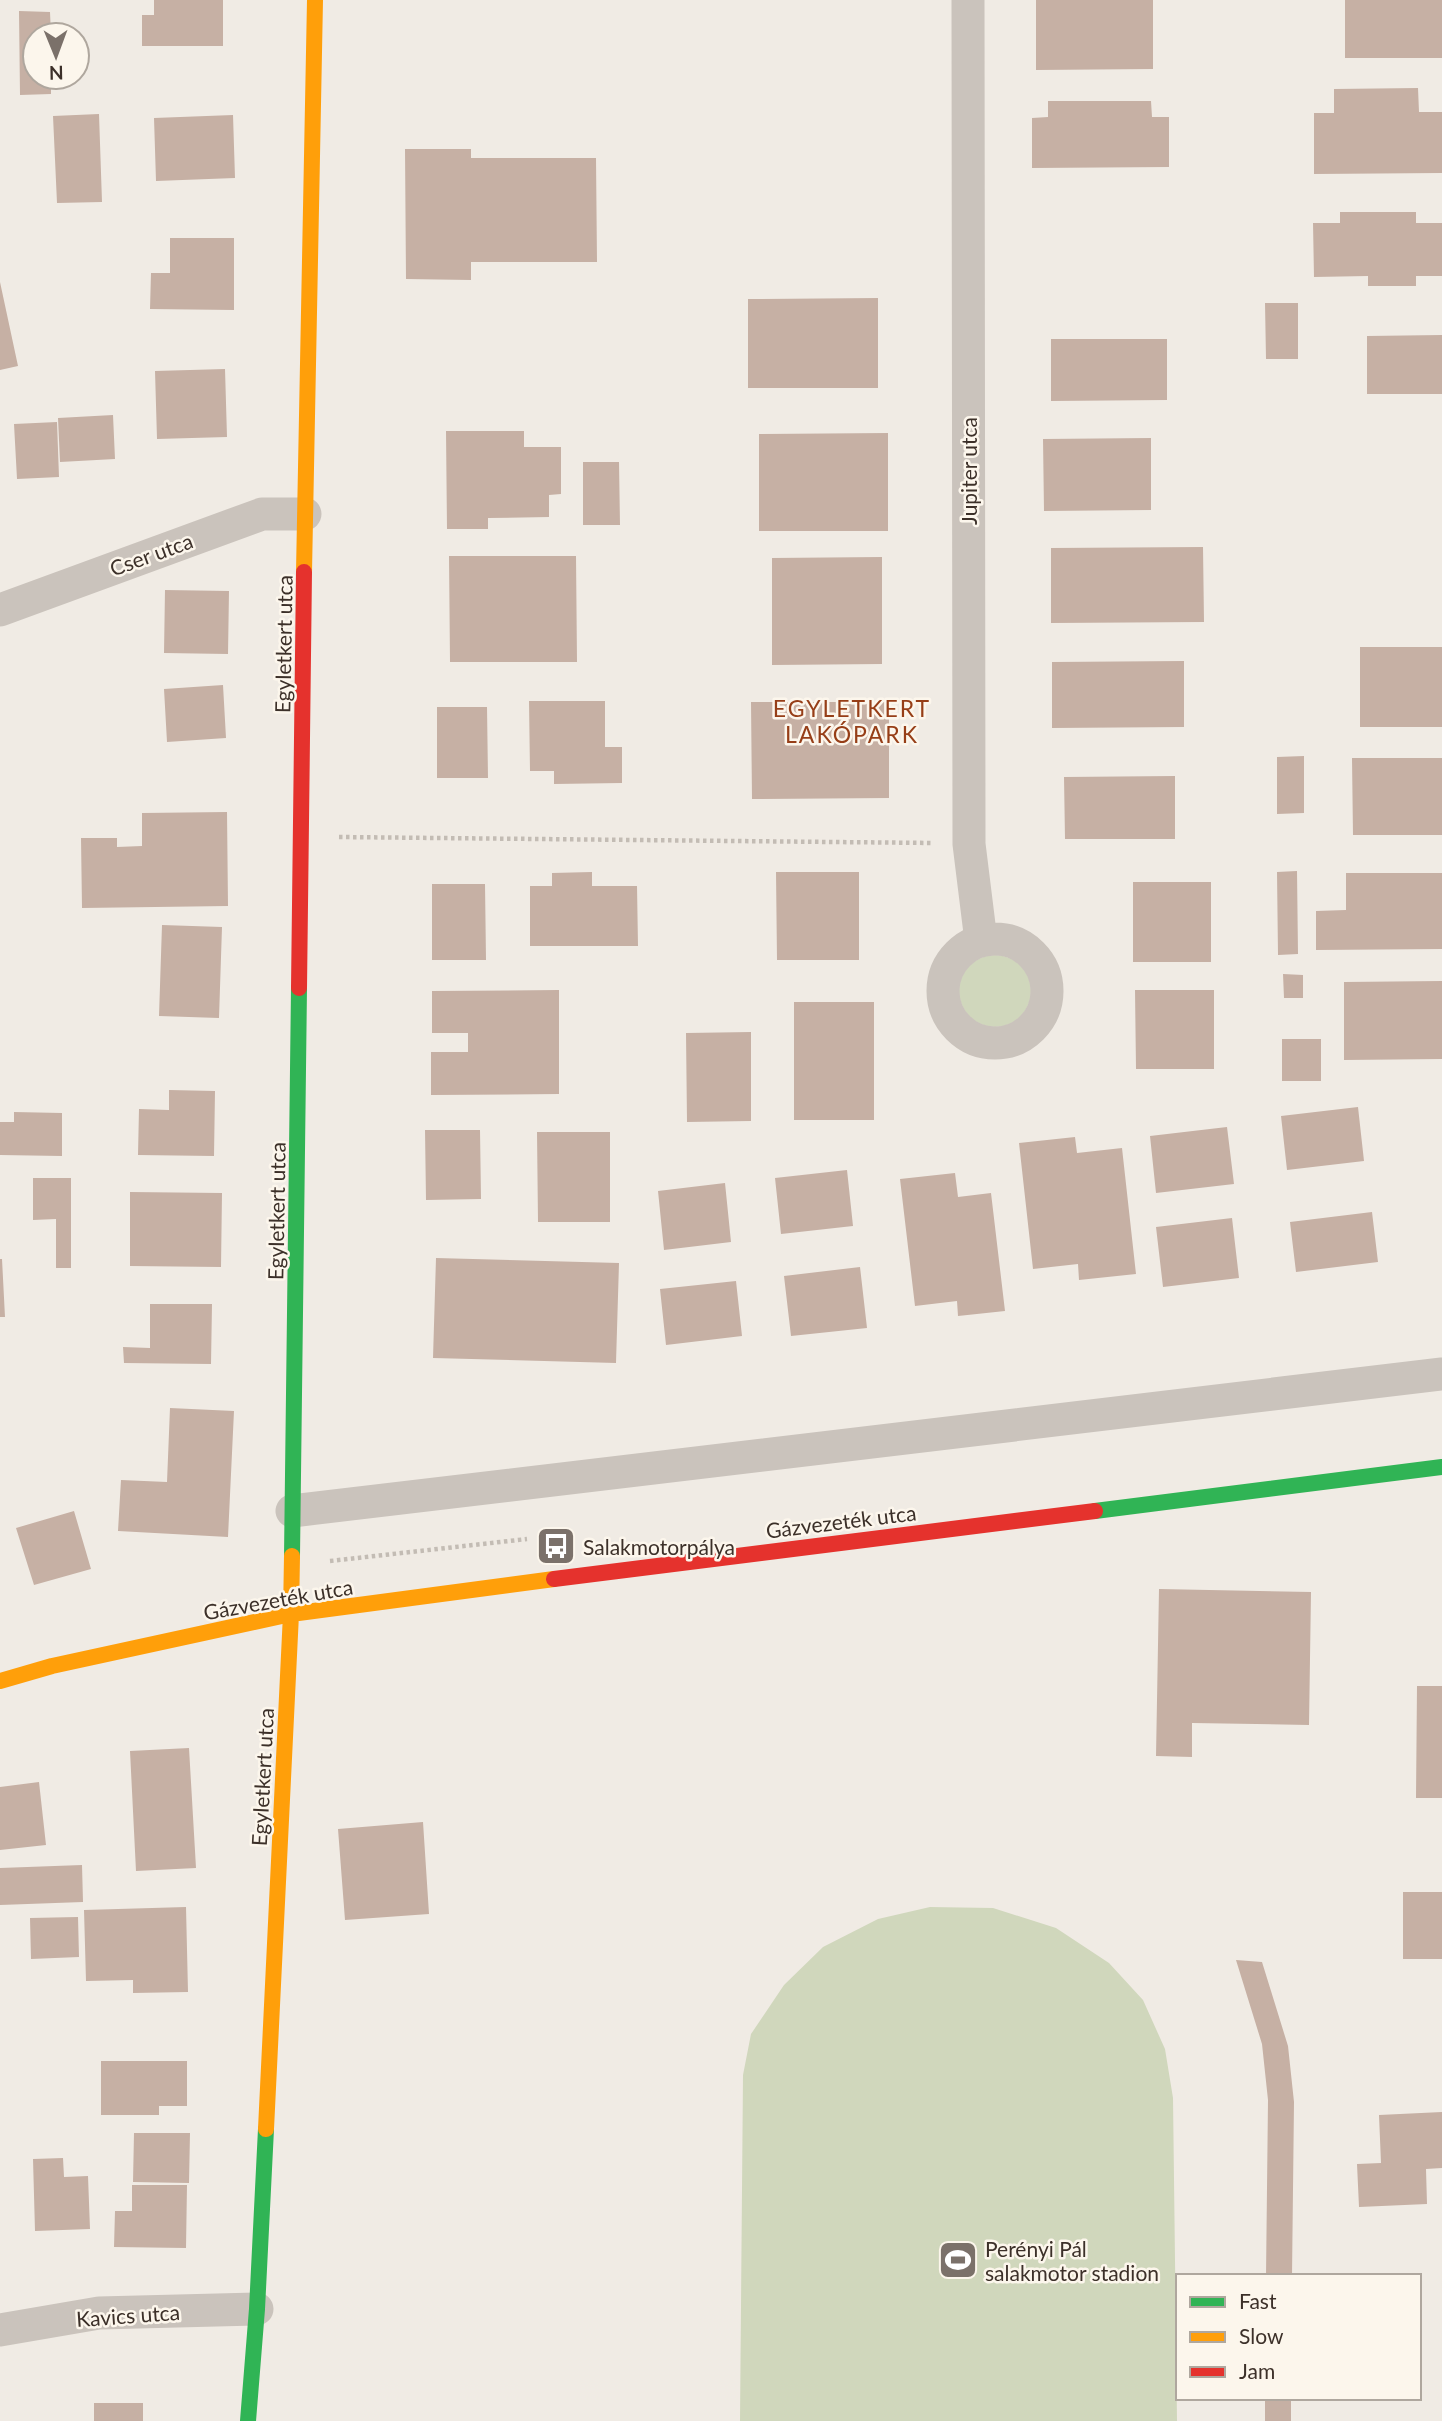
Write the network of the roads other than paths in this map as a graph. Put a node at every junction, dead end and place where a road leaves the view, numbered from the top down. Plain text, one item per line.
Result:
1 (315, 0) edge
2 (968, 0) edge
3 (305, 514) junction
4 (0, 610) edge
5 (981, 941) dead end
6 (1442, 1374) edge
7 (1442, 1467) edge
8 (292, 1511) junction
9 (291, 1614) junction
10 (0, 1681) edge
11 (257, 2309) junction
12 (0, 2330) edge
13 (248, 2421) edge

1 - 3 street, Egyletkert utca
2 - 5 street, Jupiter utca
3 - 4 street, Cser utca
3 - 8 street, Egyletkert utca
6 - 8 street
7 - 9 street, Gázvezeték utca
8 - 9 street, Egyletkert utca
9 - 10 street, Gázvezeték utca
9 - 11 street, Egyletkert utca
11 - 12 street, Kavics utca
11 - 13 street, Egyletkert utca

